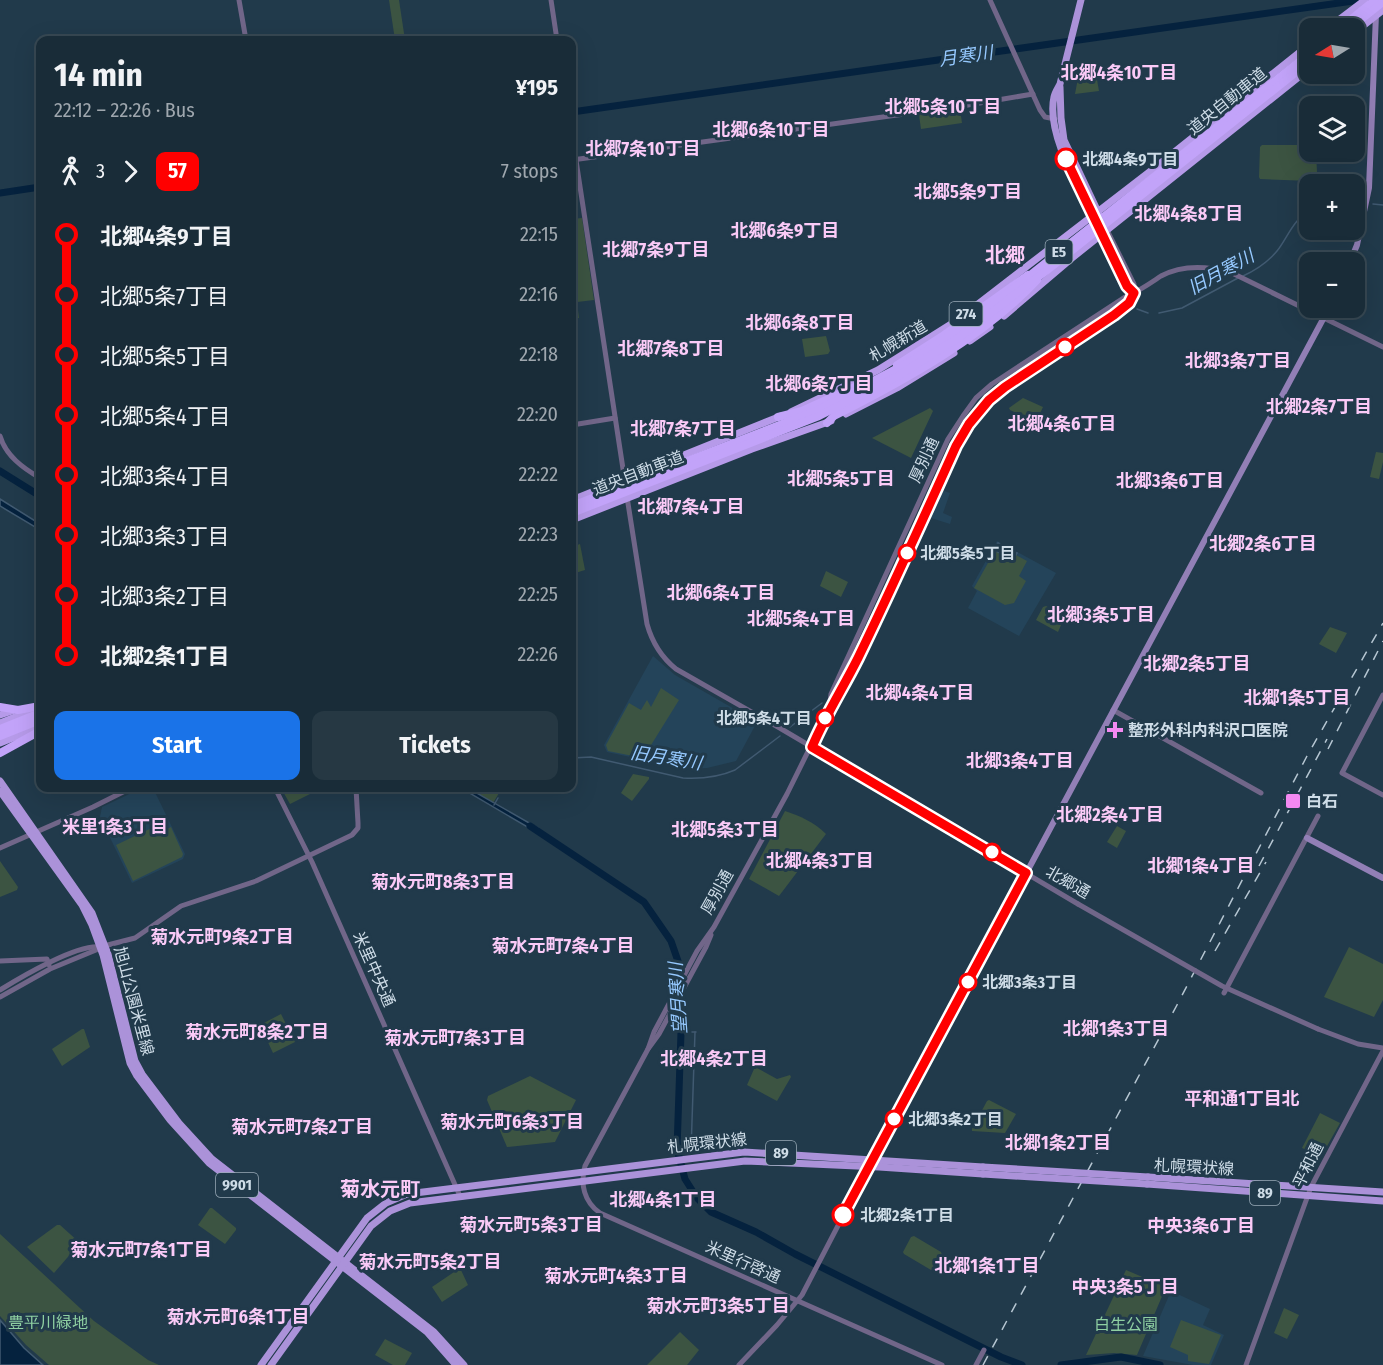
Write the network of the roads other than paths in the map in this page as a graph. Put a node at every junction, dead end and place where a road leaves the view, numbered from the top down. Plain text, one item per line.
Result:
1 (239, 0) edge
2 (551, 0) edge
3 (990, 0) edge
4 (1081, 0) edge
5 (1365, 0) edge
6 (1376, 0) edge
7 (1383, 2) edge
8 (1383, 10) edge
9 (1376, 16) junction
10 (1346, 18) edge
11 (1350, 18) edge
12 (1363, 18) edge
13 (1365, 24) edge
14 (245, 36) edge
15 (556, 36) edge
16 (1299, 53) edge
17 (1299, 62) edge
18 (1299, 70) edge
19 (1299, 78) edge
20 (1033, 94) junction
21 (1057, 119) junction
22 (576, 160) edge
23 (576, 173) edge
24 (1095, 214) junction
25 (1105, 232) junction
26 (1354, 252) edge
27 (1043, 269) junction
28 (1134, 293) junction
29 (1299, 305) edge
30 (1322, 318) edge
31 (1325, 318) edge
32 (1383, 346) edge
33 (778, 417) junction
34 (615, 418) junction
35 (827, 423) junction
36 (576, 424) edge
37 (0, 436) edge
38 (36, 475) edge
39 (625, 480) junction
40 (576, 498) edge
41 (627, 498) junction
42 (576, 504) edge
43 (576, 511) edge
44 (576, 518) edge
45 (1383, 695) edge
46 (36, 706) edge
47 (36, 706) edge
48 (0, 707) edge
49 (36, 707) edge
50 (1113, 710) junction
51 (828, 711) junction
52 (0, 715) edge
53 (36, 715) edge
54 (36, 722) edge
55 (0, 723) edge
56 (0, 729) edge
57 (36, 731) edge
58 (36, 732) edge
59 (0, 736) edge
60 (0, 743) edge
61 (812, 747) junction
62 (0, 752) edge
63 (0, 781) edge
64 (0, 791) edge
65 (122, 792) edge
66 (277, 792) edge
67 (356, 792) edge
68 (1261, 793) dead end
69 (1383, 795) edge
70 (1318, 816) dead end
71 (34, 833) junction
72 (1307, 838) junction
73 (0, 848) edge
74 (309, 855) junction
75 (1026, 873) junction
76 (1383, 878) edge
77 (103, 946) junction
78 (0, 961) edge
79 (49, 966) junction
80 (0, 990) edge
81 (1224, 993) dead end
82 (0, 998) edge
83 (1383, 1049) edge
84 (871, 1163) junction
85 (584, 1172) junction
86 (583, 1181) junction
87 (1147, 1181) junction
88 (1311, 1187) junction
89 (456, 1188) junction
90 (1383, 1192) edge
91 (460, 1196) junction
92 (1307, 1196) junction
93 (1383, 1201) edge
94 (335, 1260) junction
95 (342, 1265) junction
96 (797, 1301) junction
97 (984, 1350) dead end
98 (261, 1365) edge
99 (271, 1365) edge
100 (456, 1365) edge
101 (464, 1365) edge
102 (739, 1365) edge
103 (942, 1365) edge
104 (975, 1365) edge
105 (1245, 1365) edge

1 - 14 street
2 - 15 street
3 - 20 street
4 - 21 main road
5 - 10 highway
6 - 9 main road, bridge
6 - 11 highway
7 - 12 highway, bridge
8 - 9 highway
9 - 13 highway
9 - 26 main road
16 - 24 highway, 札幌新道 / 274
17 - 27 highway, 道央自動車道 / E5, bridge
18 - 27 highway, 道央自動車道 / E5, bridge
19 - 25 highway, 274
20 - 21 street
20 - 22 street
21 - 24 main road
23 - 34 street, 北郷通
24 - 25 main road
24 - 33 highway, 札幌新道 / 274
25 - 28 street
25 - 35 highway, 274
27 - 33 highway, bridge
27 - 35 highway, bridge
27 - 42 highway, 道央自動車道 / E5, bridge
27 - 43 highway, 道央自動車道 / E5, bridge
28 - 29 street
28 - 51 street, 厚別通
28 - 51 street, 厚別通
30 - 50 main road
31 - 32 street
33 - 39 highway, 札幌新道 / 274
34 - 36 street
34 - 39 street, 北郷通
35 - 41 highway, 274
37 - 38 street
39 - 40 highway, 札幌新道 / 274
39 - 41 street, 北郷通
41 - 44 highway, 274
41 - 61 street, 北郷通
45 - 69 street
46 - 48 highway, bridge
47 - 52 highway
49 - 55 highway, bridge
50 - 68 street
50 - 75 main road
51 - 61 street, 厚別通
53 - 56 highway
54 - 59 highway
57 - 60 highway
58 - 62 highway, bridge
61 - 75 street, 北郷通
61 - 85 street, 厚別通
63 - 71 main road, 旭山公園米里線 / 9901
64 - 71 main road, 旭山公園米里線 / 9901
65 - 71 street
66 - 74 street, 米里中央通
67 - 74 street
70 - 72 street
71 - 73 street
71 - 77 main road, 旭山公園米里線 / 9901
72 - 76 main road
72 - 81 street
74 - 77 street
74 - 89 street, 米里中央通
75 - 83 street, 北郷通, bridge
75 - 84 main road
77 - 79 street
77 - 94 main road, 旭山公園米里線 / 9901
78 - 79 street
79 - 80 street
79 - 82 street
83 - 88 street, 平和通
84 - 85 main road, 札幌環状線 / 89
84 - 86 main road, 札幌環状線 / 89
84 - 87 main road, 札幌環状線 / 89, bridge
84 - 96 street
85 - 86 street, 厚別通
85 - 89 main road, 札幌環状線 / 89
86 - 91 main road, 札幌環状線 / 89
86 - 96 street, 米里行啓通
87 - 88 main road, 札幌環状線 / 89
87 - 92 main road, 札幌環状線 / 89
88 - 90 main road, 札幌環状線 / 89
88 - 92 street, 平和通
89 - 91 street, 米里中央通
89 - 94 main road, 札幌環状線 / 89
91 - 95 main road, 札幌環状線 / 89
92 - 93 main road, 札幌環状線 / 89
92 - 105 street, 平和通
94 - 95 main road, 旭山公園米里線 / 9901
94 - 98 main road, 札幌環状線 / 89
95 - 99 main road, 札幌環状線 / 89
95 - 100 main road, 旭山公園米里線 / 9901
95 - 101 main road, 旭山公園米里線 / 9901
96 - 102 street
96 - 103 street, 米里行啓通
97 - 104 street

